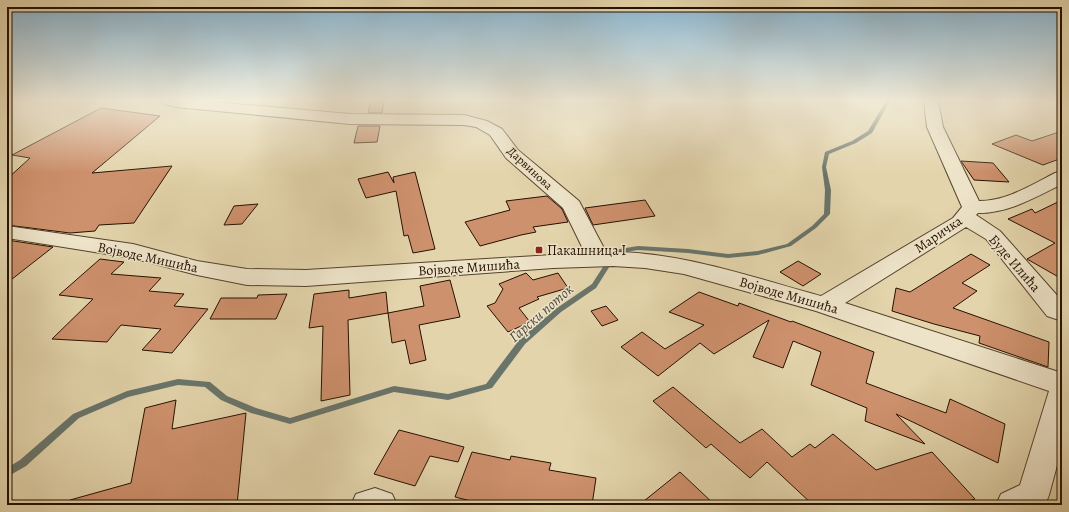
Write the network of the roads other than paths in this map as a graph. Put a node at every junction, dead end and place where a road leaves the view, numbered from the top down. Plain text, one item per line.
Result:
1 (483, 125) edge
2 (935, 125) edge
3 (1062, 177) edge
4 (968, 212) junction
5 (7, 232) edge
6 (591, 260) junction
7 (824, 305) junction
8 (1062, 312) edge
9 (1062, 384) edge
10 (1062, 393) edge
11 (368, 505) edge
12 (380, 505) edge
13 (1013, 505) edge

1 - 6 street, Дарвинова
2 - 4 street, Маричка
3 - 4 street
4 - 7 street, Маричка
4 - 8 street, Буде Илића
5 - 6 street, Војводе Мишића
6 - 7 street, Војводе Мишића
7 - 9 street, Војводе Мишића
10 - 13 street
11 - 12 street

